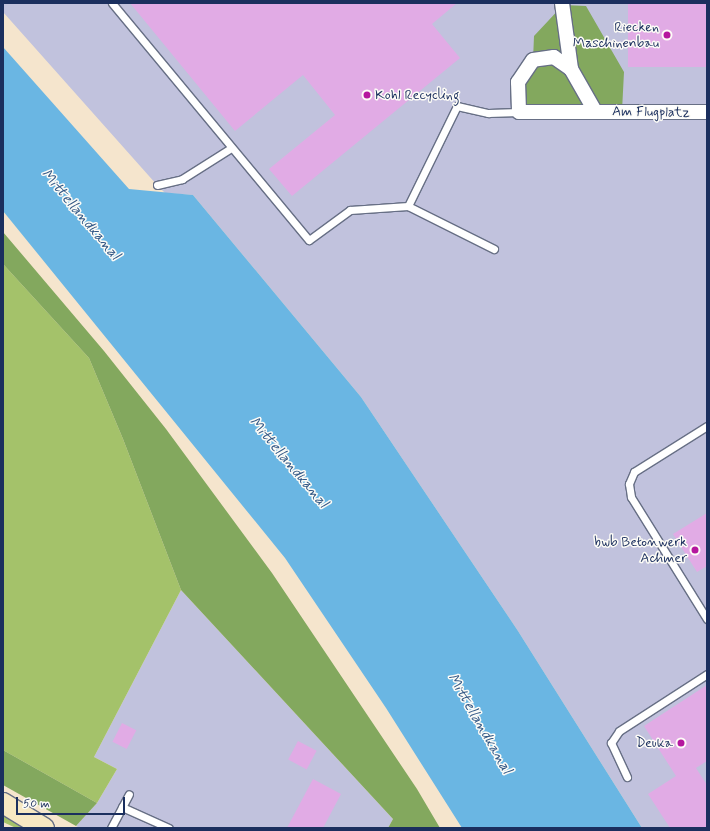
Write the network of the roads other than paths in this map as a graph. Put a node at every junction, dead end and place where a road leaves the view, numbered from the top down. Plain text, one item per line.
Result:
1 (112, 3) edge
2 (562, 3) edge
3 (571, 69) junction
4 (595, 111) junction
5 (519, 112) junction
6 (707, 112) edge
7 (230, 148) junction
8 (157, 185) dead end
9 (408, 206) junction
10 (494, 250) dead end
11 (707, 426) edge
12 (707, 618) edge
13 (707, 674) edge
14 (627, 777) dead end
15 (129, 794) dead end
16 (3, 803) edge
17 (122, 806) junction
18 (44, 828) edge
19 (111, 828) edge
20 (169, 828) edge

1 - 7 lane
2 - 3 street, Am Flugplatz
3 - 4 street, Am Flugplatz
3 - 5 street, Am Flugplatz
4 - 5 street, Am Flugplatz
4 - 6 street, Am Flugplatz
5 - 9 lane
7 - 8 lane
7 - 9 lane
9 - 10 lane
11 - 12 lane
13 - 14 lane
15 - 17 lane
16 - 18 main road
17 - 19 lane
17 - 20 lane

